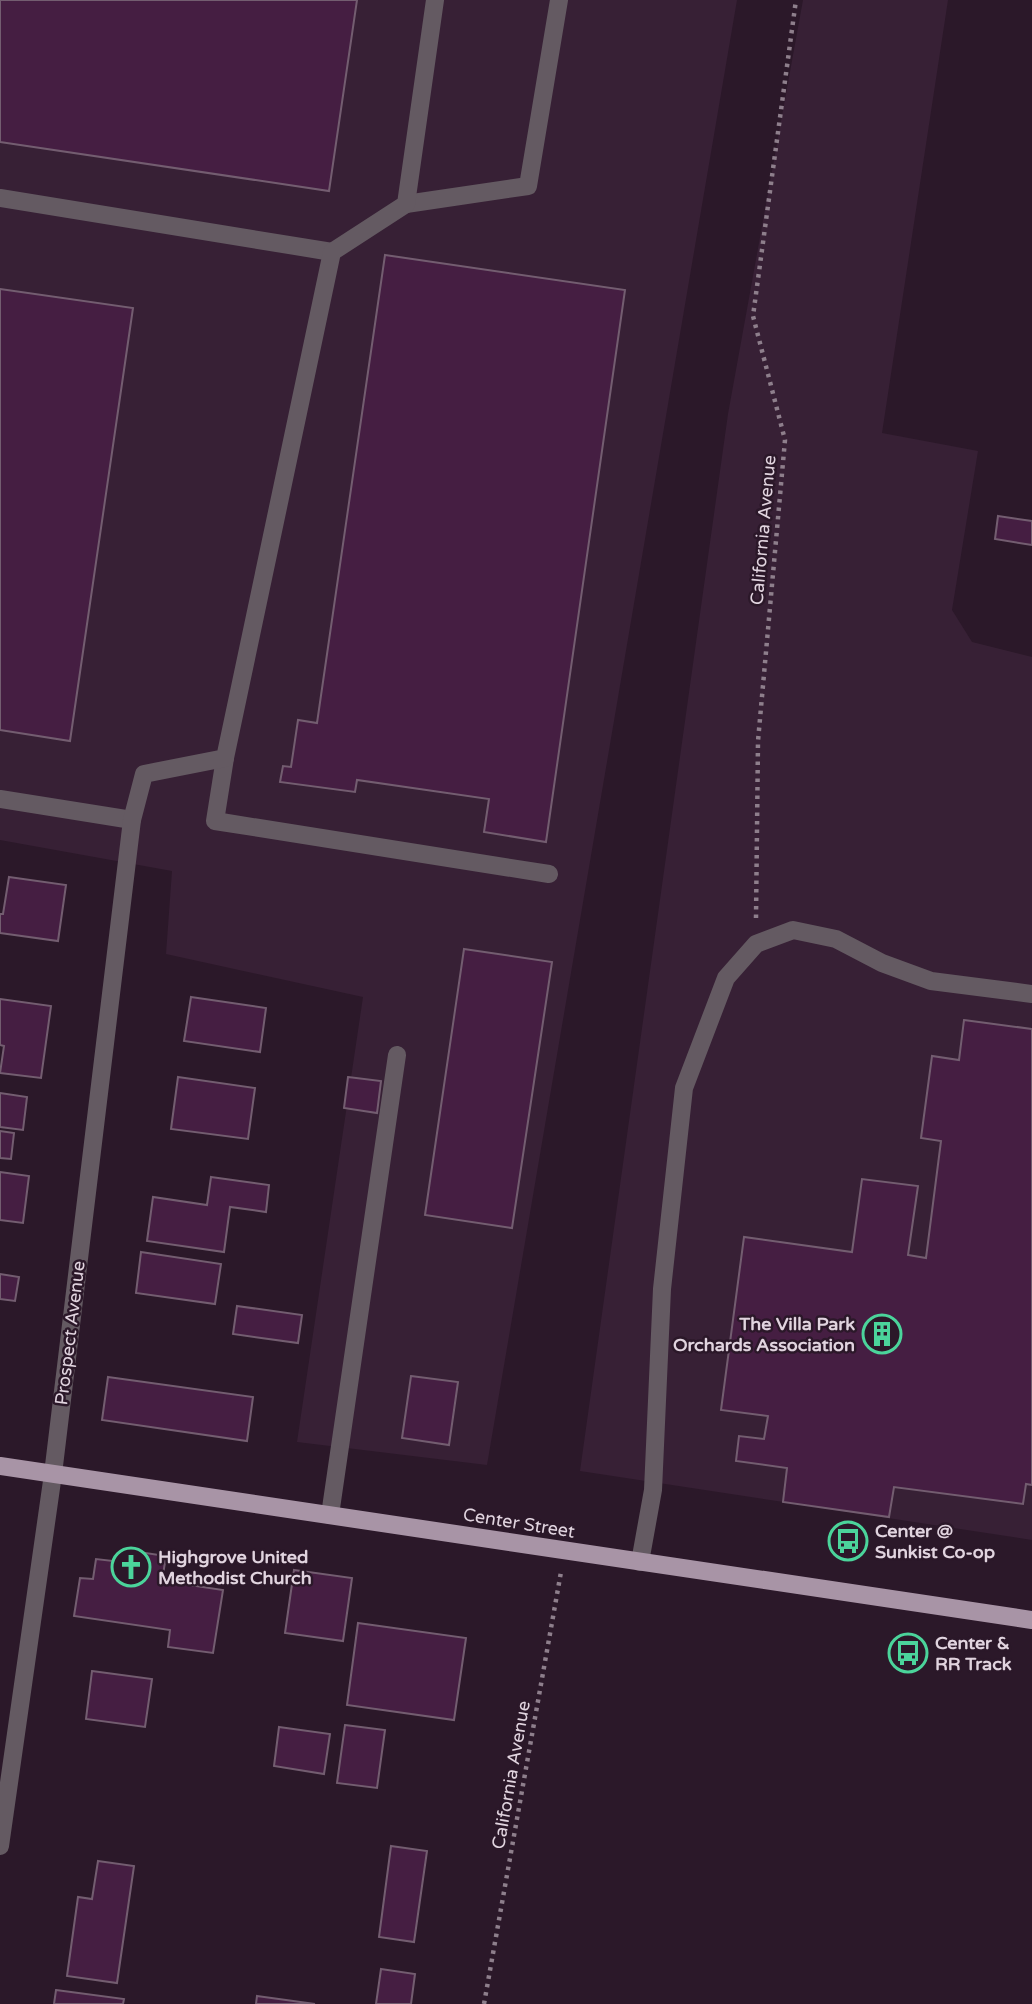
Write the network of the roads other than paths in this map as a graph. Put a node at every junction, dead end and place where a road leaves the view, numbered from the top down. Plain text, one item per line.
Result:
1 (435, 0) edge
2 (559, 0) edge
3 (0, 198) edge
4 (406, 204) junction
5 (332, 252) junction
6 (225, 758) junction
7 (0, 799) edge
8 (132, 820) junction
9 (549, 874) dead end
10 (1032, 994) edge
11 (397, 1055) dead end
12 (0, 1466) edge
13 (53, 1474) junction
14 (330, 1515) junction
15 (640, 1562) junction
16 (1032, 1620) edge
17 (0, 1846) edge

1 - 4 street
2 - 4 street
3 - 5 street
4 - 5 street
5 - 6 street
6 - 8 street, Prospect Avenue
6 - 9 street
7 - 8 street
8 - 13 street, Prospect Avenue
10 - 15 street
11 - 14 street
12 - 13 main road, Center Street
13 - 14 main road, Center Street
13 - 17 street, Prospect Avenue
14 - 15 main road, Center Street
15 - 16 main road, Center Street

